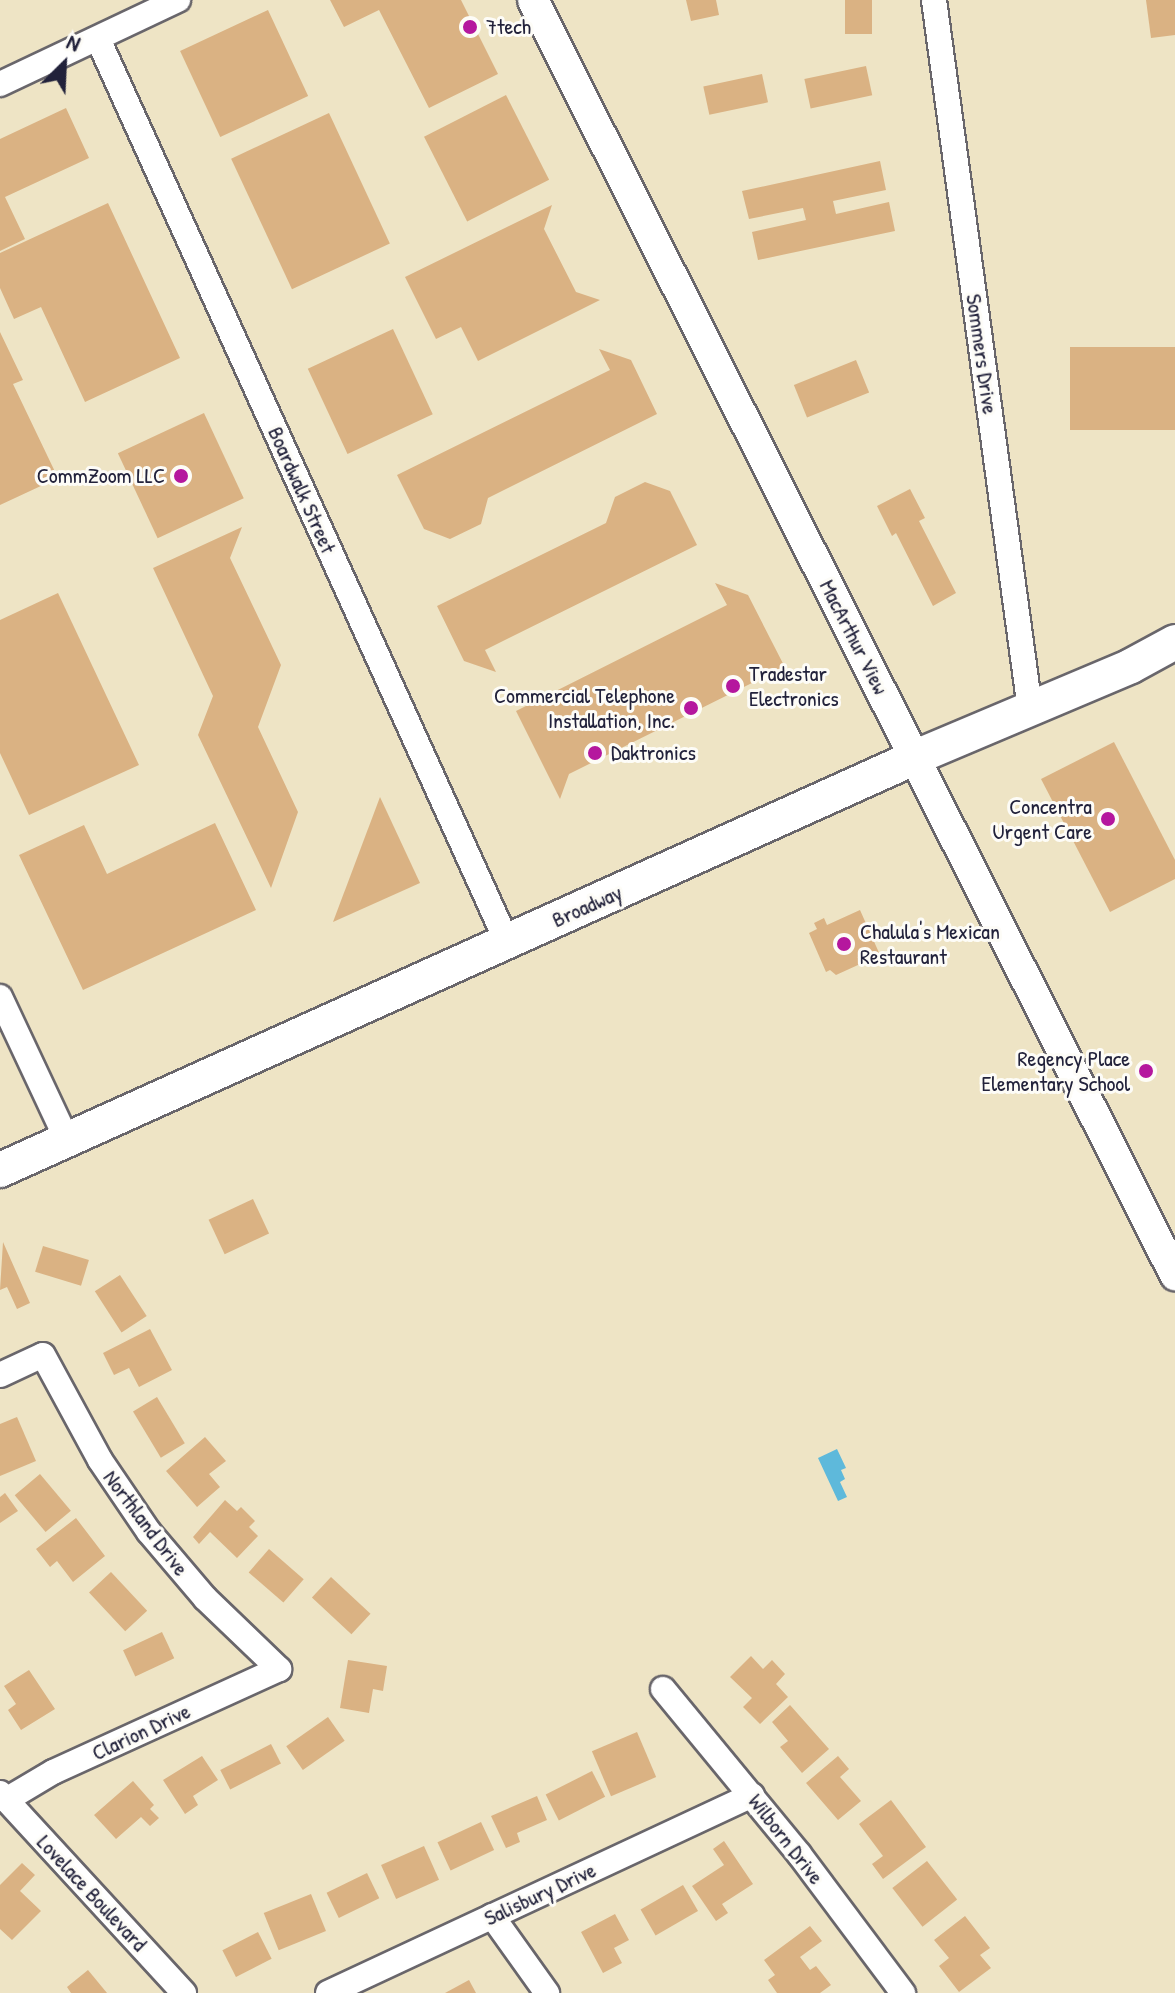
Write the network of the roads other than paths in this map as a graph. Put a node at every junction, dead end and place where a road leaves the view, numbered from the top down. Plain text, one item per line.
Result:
1 (178, 0) edge
2 (533, 0) edge
3 (934, 0) edge
4 (98, 39) junction
5 (0, 84) edge
6 (1175, 642) edge
7 (1030, 709) junction
8 (916, 757) junction
9 (507, 942) junction
10 (0, 997) edge
11 (67, 1140) junction
12 (0, 1170) edge
13 (1175, 1275) edge
14 (0, 1375) edge
15 (279, 1669) joint
16 (663, 1689) dead end
17 (752, 1795) junction
18 (3, 1797) edge
19 (492, 1916) junction
20 (184, 1993) edge
21 (328, 1993) edge
22 (547, 1993) edge
23 (903, 1993) edge

1 - 4 street
2 - 8 street, MacArthur View
3 - 7 street, Sommers Drive
4 - 5 street
4 - 9 street, Boardwalk Street
6 - 7 main road, Broadway
7 - 8 main road, Broadway
8 - 9 main road, Broadway
8 - 13 street, MacArthur View
9 - 11 main road, Broadway
10 - 11 street
11 - 12 main road, Broadway
14 - 15 street, Northland Drive
15 - 18 street, Clarion Drive
16 - 17 street, Wilborn Drive
17 - 19 street, Salisbury Drive
17 - 23 street, Wilborn Drive
18 - 20 street, Lovelace Boulevard
19 - 21 street, Salisbury Drive
19 - 22 street

